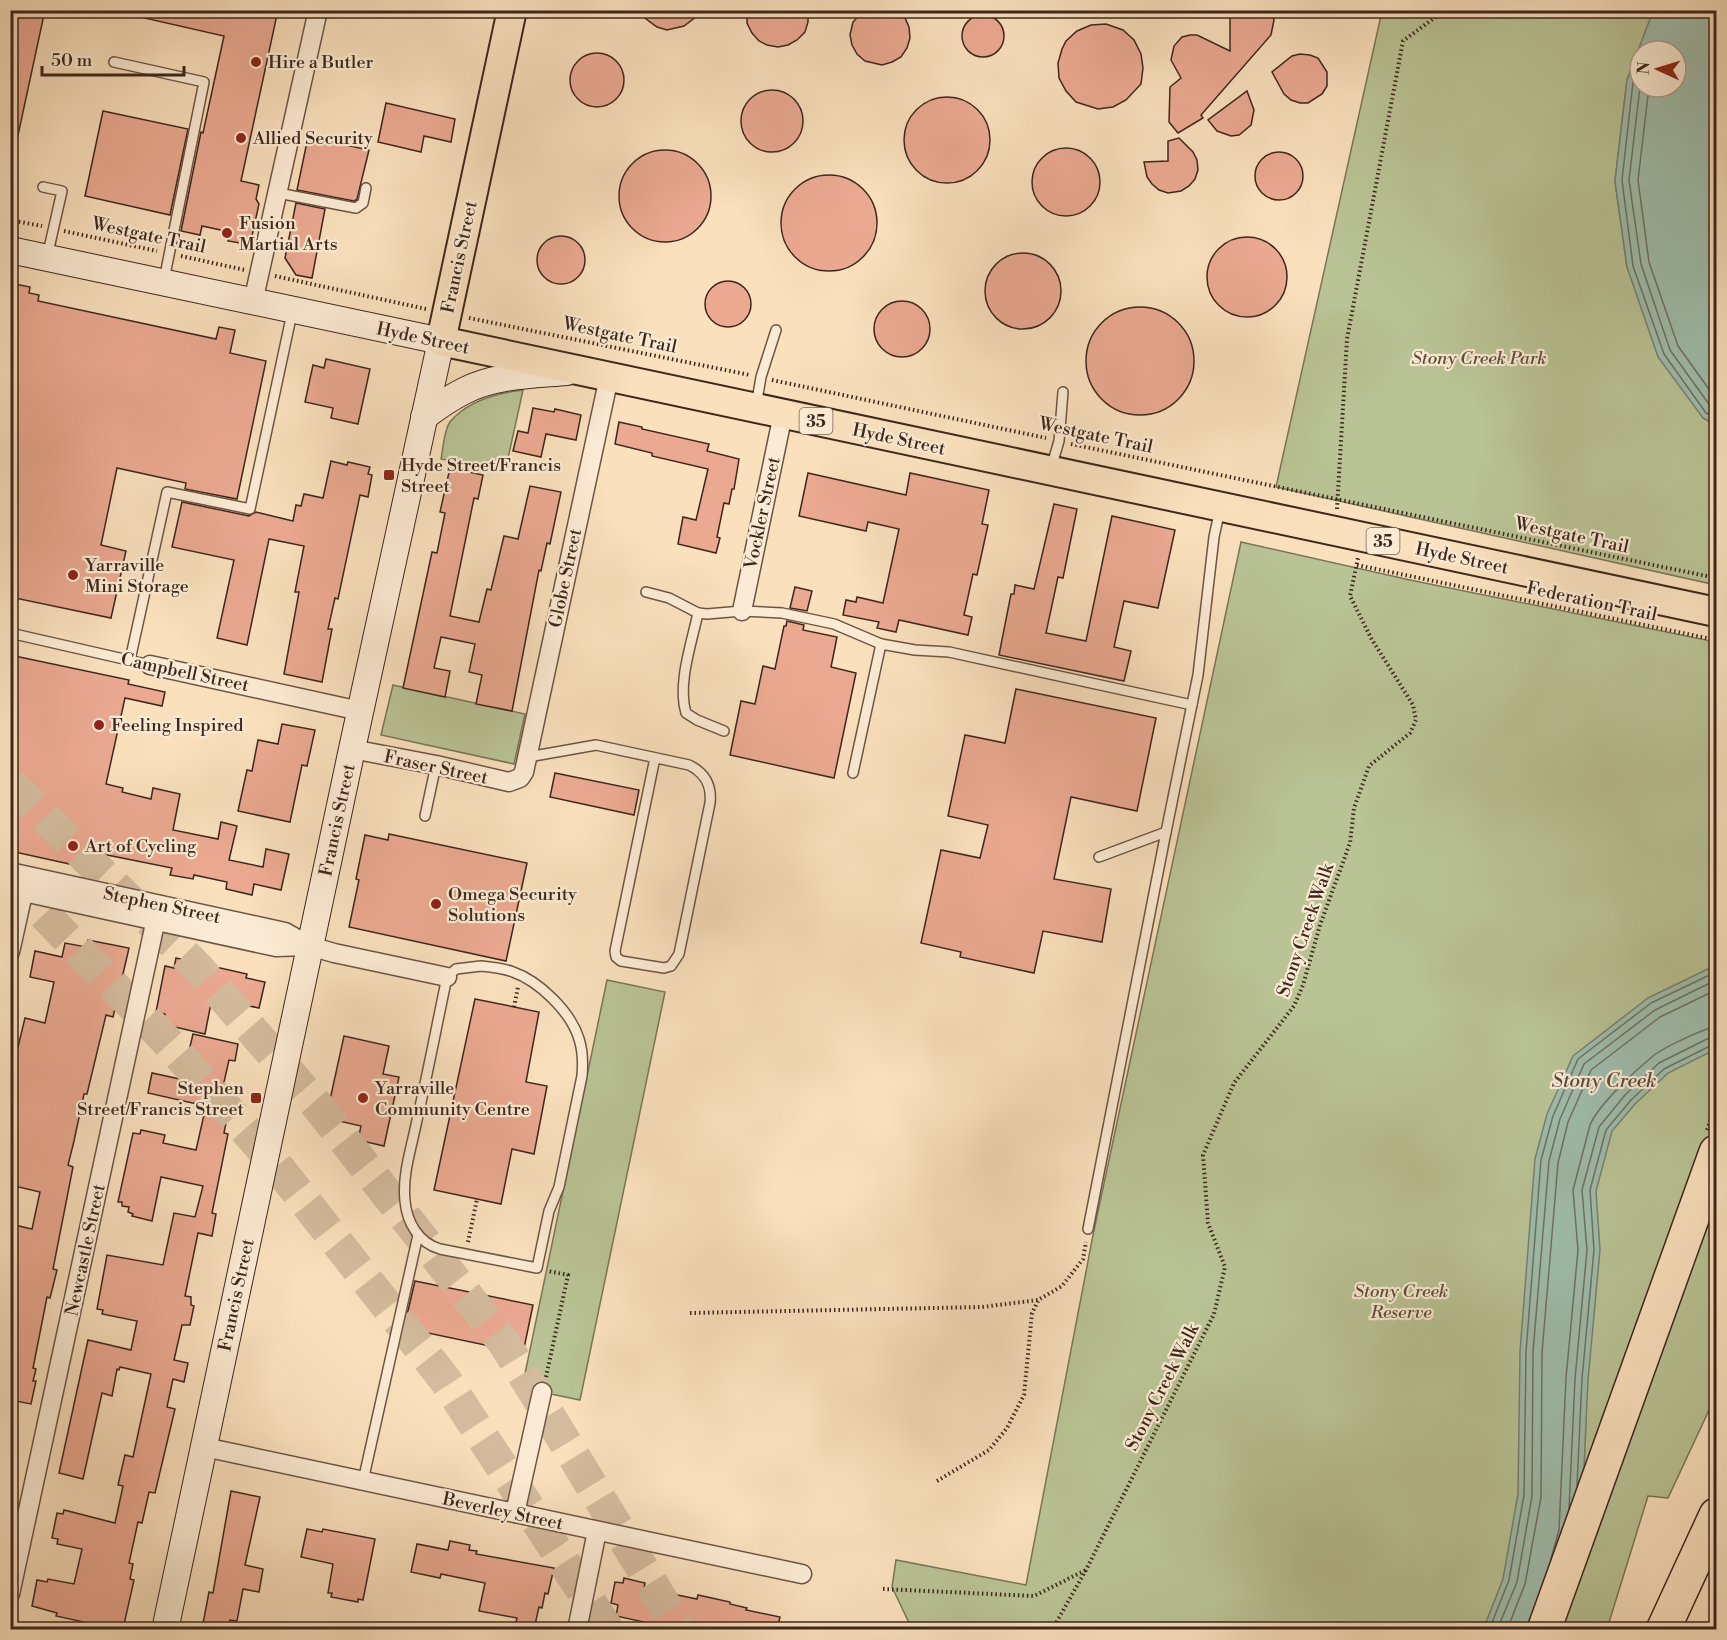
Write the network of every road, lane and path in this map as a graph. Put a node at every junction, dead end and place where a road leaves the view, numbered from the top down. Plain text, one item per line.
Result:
1 (318, 10) edge
2 (512, 10) edge
3 (1445, 10) edge
4 (114, 62) dead end
5 (43, 187) dead end
6 (366, 188) dead end
7 (278, 193) junction
8 (10, 220) edge
9 (54, 229) junction
10 (10, 249) edge
11 (169, 253) junction
12 (47, 257) junction
13 (260, 273) junction
14 (163, 282) junction
15 (253, 302) junction
16 (422, 308) dead end
17 (292, 310) junction
18 (470, 318) dead end
19 (776, 330) dead end
20 (441, 341) junction
21 (581, 371) junction
22 (609, 377) junction
23 (761, 377) junction
24 (1063, 392) dead end
25 (755, 408) junction
26 (783, 414) junction
27 (424, 417) junction
28 (1059, 441) junction
29 (1050, 471) junction
30 (1339, 501) junction
31 (1220, 507) junction
32 (1333, 531) junction
33 (1362, 537) junction
34 (1357, 565) junction
35 (1716, 578) edge
36 (646, 592) dead end
37 (742, 612) junction
38 (1716, 612) edge
39 (698, 613) junction
40 (10, 633) edge
41 (1716, 640) edge
42 (881, 644) junction
43 (130, 660) junction
44 (150, 665) joint
45 (1192, 705) junction
46 (360, 711) junction
47 (724, 731) dead end
48 (352, 749) junction
49 (528, 757) junction
50 (655, 758) junction
51 (436, 765) junction
52 (853, 773) dead end
53 (519, 778) joint
54 (425, 816) dead end
55 (1166, 832) junction
56 (1099, 857) dead end
57 (18, 882) edge
58 (158, 913) junction
59 (310, 946) junction
60 (10, 952) edge
61 (447, 976) junction
62 (1716, 1152) edge
63 (477, 1199) dead end
64 (1088, 1229) joint
65 (418, 1235) junction
66 (466, 1254) junction
67 (537, 1268) junction
68 (1038, 1300) junction
69 (690, 1312) dead end
70 (542, 1392) joint
71 (204, 1447) junction
72 (363, 1481) junction
73 (937, 1481) dead end
74 (515, 1513) junction
75 (1716, 1515) edge
76 (597, 1531) junction
77 (1086, 1570) junction
78 (802, 1574) dead end
79 (883, 1589) dead end
80 (10, 1594) edge
81 (165, 1629) edge
82 (577, 1629) edge
83 (1052, 1629) edge
84 (1544, 1629) edge
85 (1663, 1629) edge

1 - 7 street
2 - 20 main road, Francis Street
3 - 30 path
4 - 11 lane
5 - 9 lane
6 - 7 lane
7 - 13 street
8 - 9 path, Westgate Trail
9 - 11 path, Westgate Trail
9 - 12 lane
10 - 12 main road, Hyde Street
11 - 13 path, Westgate Trail
11 - 14 lane
12 - 14 main road, Hyde Street
13 - 15 street
13 - 16 path, Westgate Trail
14 - 15 main road, Hyde Street
15 - 17 main road, Hyde Street
17 - 20 main road, Hyde Street
17 - 43 lane
18 - 23 path, Westgate Trail
19 - 23 lane
20 - 21 main road, Hyde Street / 35
20 - 27 main road, Francis Street
21 - 22 main road, Hyde Street / 35
21 - 27 main road
22 - 25 main road, Hyde Street / 35
22 - 49 street, Globe Street
23 - 25 lane
23 - 28 path, Westgate Trail
24 - 28 lane
25 - 26 main road, Hyde Street / 35
26 - 29 main road, Hyde Street / 35
26 - 37 street, Vockler Street
27 - 46 main road, Francis Street
28 - 29 lane
28 - 30 path, Westgate Trail
29 - 31 main road, Hyde Street / 35
30 - 32 path
30 - 35 path, Westgate Trail
31 - 32 main road, Hyde Street / 35
31 - 45 lane
32 - 33 main road, Hyde Street / 35
33 - 34 path, Stony Creek Walk
33 - 38 main road, Hyde Street / 35
34 - 41 path, Federation Trail
34 - 77 path, Stony Creek Walk
36 - 39 lane
37 - 39 lane
37 - 42 lane
39 - 47 lane
40 - 43 lane, Campbell Street
42 - 45 lane
42 - 52 lane
43 - 44 lane, Campbell Street
44 - 46 street, Campbell Street
45 - 55 lane
46 - 48 main road, Francis Street
48 - 51 street, Fraser Street
48 - 59 main road, Francis Street
49 - 50 lane
49 - 53 street, Globe Street
50 - 50 lane
51 - 53 street, Fraser Street
51 - 54 lane
55 - 56 lane
55 - 64 lane
57 - 58 street, Stephen Street
57 - 60 street
58 - 59 street, Stephen Street
58 - 80 street, Newcastle Street
59 - 61 street, Stephen Street
59 - 71 main road, Francis Street
61 - 65 lane
61 - 67 lane
62 - 84 highway
63 - 66 path
64 - 68 path
65 - 66 lane
65 - 72 lane
66 - 67 lane
67 - 70 path
68 - 69 path
68 - 73 path
70 - 74 street
71 - 72 street, Beverley Street
71 - 81 main road, Francis Street
72 - 74 street, Beverley Street
74 - 76 street, Beverley Street
75 - 85 highway
76 - 78 street, Beverley Street
76 - 82 street
77 - 79 path
77 - 83 path, Stony Creek Walk

